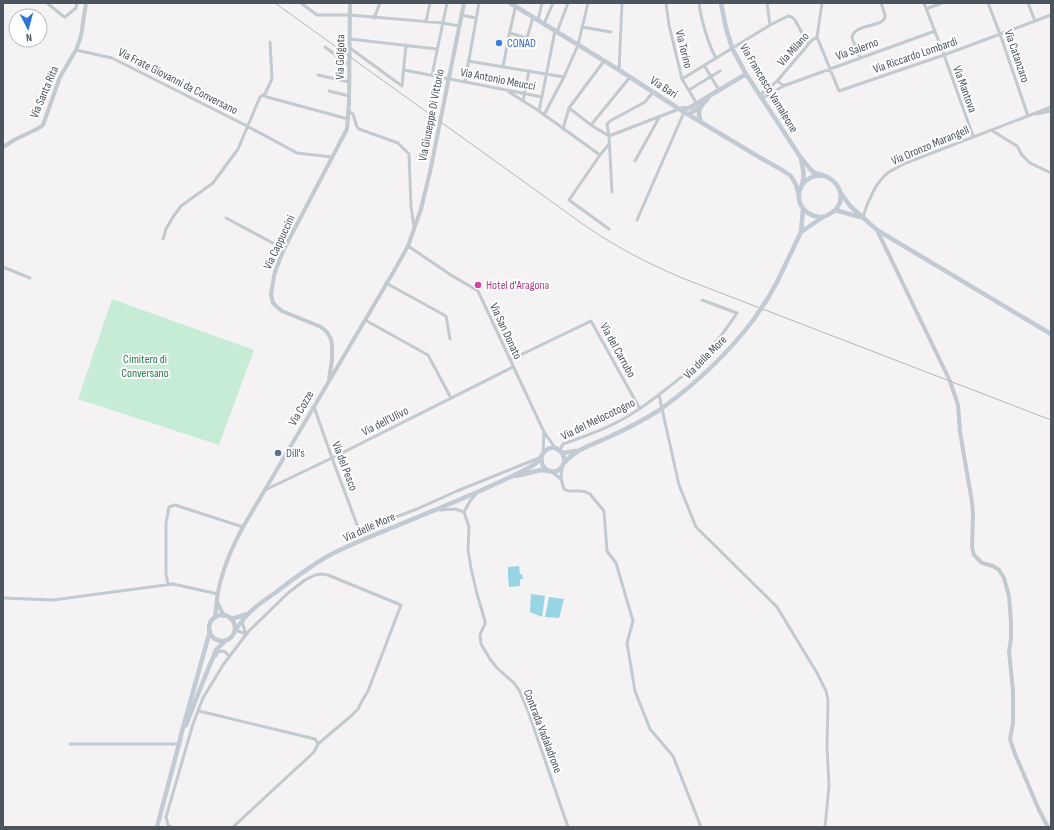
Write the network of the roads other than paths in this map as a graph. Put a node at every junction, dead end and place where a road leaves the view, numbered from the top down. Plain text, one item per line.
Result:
1 (47, 3) edge
2 (77, 3) edge
3 (86, 3) edge
4 (301, 3) edge
5 (350, 3) edge
6 (380, 3) edge
7 (430, 3) edge
8 (447, 3) edge
9 (464, 3) edge
10 (479, 3) edge
11 (542, 3) edge
12 (553, 3) edge
13 (568, 3) edge
14 (588, 3) edge
15 (622, 3) edge
16 (666, 3) edge
17 (699, 3) edge
18 (721, 3) edge
19 (767, 3) edge
20 (822, 3) edge
21 (881, 3) edge
22 (924, 3) edge
23 (942, 3) edge
24 (988, 3) edge
25 (1028, 3) edge
26 (512, 4) edge
27 (926, 10) junction
28 (350, 15) junction
29 (461, 15) junction
30 (1051, 15) edge
31 (533, 17) junction
32 (374, 18) junction
33 (476, 18) junction
34 (538, 20) junction
35 (1035, 21) junction
36 (426, 22) junction
37 (443, 23) junction
38 (544, 24) junction
39 (770, 25) junction
40 (459, 26) junction
41 (582, 27) junction
42 (556, 31) junction
43 (935, 31) junction
44 (611, 32) dead end
45 (510, 33) junction
46 (1000, 34) junction
47 (817, 37) junction
48 (350, 39) junction
49 (270, 42) dead end
50 (808, 44) junction
51 (406, 45) junction
52 (578, 45) junction
53 (325, 48) dead end
54 (350, 48) junction
55 (732, 48) junction
56 (437, 49) junction
57 (76, 50) junction
58 (944, 55) junction
59 (716, 58) junction
60 (860, 58) junction
61 (468, 61) junction
62 (604, 61) junction
63 (349, 65) junction
64 (704, 65) junction
65 (503, 67) junction
66 (830, 68) junction
67 (404, 70) junction
68 (619, 70) junction
69 (720, 70) dead end
70 (529, 71) junction
71 (546, 74) junction
72 (746, 74) junction
73 (318, 75) dead end
74 (432, 75) junction
75 (564, 77) junction
76 (630, 77) junction
77 (711, 77) junction
78 (448, 78) junction
79 (682, 79) junction
80 (778, 80) junction
81 (349, 82) junction
82 (465, 82) junction
83 (786, 85) junction
84 (505, 90) junction
85 (689, 90) junction
86 (719, 90) junction
87 (329, 91) dead end
88 (653, 92) junction
89 (524, 94) junction
90 (263, 95) junction
91 (349, 96) junction
92 (693, 96) junction
93 (542, 97) junction
94 (761, 98) junction
95 (523, 101) junction
96 (698, 105) junction
97 (692, 106) junction
98 (1051, 107) edge
99 (569, 108) junction
100 (683, 110) junction
101 (348, 111) junction
102 (539, 111) junction
103 (1051, 111) edge
104 (689, 114) junction
105 (544, 115) junction
106 (660, 116) junction
107 (1028, 116) junction
108 (348, 119) junction
109 (701, 122) junction
110 (591, 124) junction
111 (247, 126) junction
112 (563, 128) junction
113 (991, 130) junction
114 (609, 136) junction
115 (973, 136) junction
116 (609, 144) junction
117 (3, 147) edge
118 (600, 155) junction
119 (332, 157) junction
120 (801, 158) junction
121 (635, 161) dead end
122 (1051, 173) edge
123 (823, 176) junction
124 (802, 185) junction
125 (612, 192) dead end
126 (840, 192) junction
127 (799, 196) junction
128 (803, 209) junction
129 (835, 210) junction
130 (823, 216) junction
131 (863, 217) junction
132 (226, 218) dead end
133 (637, 220) dead end
134 (414, 229) junction
135 (610, 229) dead end
136 (877, 230) junction
137 (801, 232) junction
138 (163, 239) dead end
139 (408, 246) junction
140 (284, 249) junction
141 (3, 267) edge
142 (30, 278) dead end
143 (386, 283) junction
144 (702, 300) dead end
145 (365, 320) junction
146 (1051, 334) edge
147 (450, 339) dead end
148 (510, 360) junction
149 (513, 367) junction
150 (329, 382) junction
151 (659, 395) junction
152 (451, 398) junction
153 (314, 408) junction
154 (640, 409) junction
155 (544, 432) junction
156 (559, 450) junction
157 (578, 450) junction
158 (541, 455) junction
159 (332, 458) junction
160 (563, 465) junction
161 (550, 471) junction
162 (509, 478) junction
163 (561, 479) junction
164 (265, 490) junction
165 (479, 491) junction
166 (434, 510) junction
167 (464, 512) junction
168 (243, 527) junction
169 (359, 530) junction
170 (353, 533) dead end
171 (168, 584) junction
172 (218, 594) junction
173 (3, 598) edge
174 (217, 602) junction
175 (248, 614) junction
176 (224, 616) junction
177 (215, 618) junction
178 (231, 619) junction
179 (242, 622) junction
180 (235, 630) junction
181 (210, 631) junction
182 (246, 634) junction
183 (225, 641) junction
184 (229, 656) junction
185 (198, 694) junction
186 (199, 711) junction
187 (70, 744) dead end
188 (179, 744) junction
189 (318, 744) junction
190 (157, 827) edge
191 (170, 827) edge
192 (233, 827) edge
193 (568, 827) edge
194 (701, 827) edge
195 (825, 827) edge
196 (1048, 827) edge

1 - 2 street
3 - 57 street, Via Santa Rita
4 - 28 street
5 - 28 street, Via Golgota
6 - 32 street
7 - 36 street
8 - 37 street
9 - 29 street, Via Giuseppe Di Vittorio
10 - 33 street
11 - 34 street
12 - 38 street
13 - 42 street
14 - 41 street
15 - 68 street
16 - 79 street, Via Torino
17 - 59 street
18 - 55 main road, Via Francesco Vamaleone
19 - 39 street
20 - 47 street, Via Milano
21 - 60 street
22 - 27 street, Via Mantova
23 - 27 street
24 - 46 street, Via Catanzaro
25 - 35 street
26 - 31 main road, Via Bari
26 - 45 street
27 - 43 street, Via Mantova
28 - 32 street
28 - 48 street, Via Golgota
29 - 33 street
29 - 40 street, Via Giuseppe Di Vittorio
30 - 35 street, Via Riccardo Lombardi
31 - 34 main road, Via Bari
31 - 45 street
32 - 36 street
33 - 61 street
34 - 38 main road, Via Bari
35 - 46 street, Via Riccardo Lombardi
36 - 37 street
37 - 40 street
37 - 56 street
38 - 42 main road, Via Bari
39 - 50 street
39 - 55 street
40 - 78 street, Via Giuseppe Di Vittorio
41 - 44 street
41 - 52 street
42 - 52 main road, Via Bari
42 - 71 street
43 - 58 street, Via Mantova
43 - 60 street, Via Salerno
45 - 65 street
46 - 58 street, Via Riccardo Lombardi
46 - 107 street, Via Catanzaro
47 - 50 street, Via Milano
47 - 66 street, Via Riccardo Lombardi
48 - 51 street
48 - 54 street, Via Golgota
49 - 90 street
50 - 80 street, Via Milano
51 - 56 street
51 - 67 street
52 - 62 main road, Via Bari
52 - 75 street
53 - 63 street
54 - 63 street, Via Golgota
54 - 67 street
55 - 59 street
55 - 72 main road, Via Francesco Vamaleone
56 - 74 street
57 - 111 street, Via Frate Giovanni da Conversano
57 - 117 street, Via Santa Rita
58 - 66 street, Via Riccardo Lombardi
58 - 115 street, Via Mantova
59 - 64 street
60 - 66 street, Via Salerno
61 - 65 street
61 - 82 street
62 - 68 main road, Via Bari
62 - 99 street
63 - 81 street, Via Golgota
64 - 77 street
64 - 79 street
65 - 70 street
66 - 83 street, Via Salerno
67 - 74 street, Via Antonio Meucci
68 - 76 main road, Via Bari
69 - 77 street
70 - 71 street
70 - 89 street
71 - 75 street
71 - 93 street
72 - 86 main road
72 - 94 main road, Via Francesco Vamaleone
73 - 81 street
74 - 78 street, Via Antonio Meucci
75 - 105 street
76 - 88 main road, Via Bari
76 - 110 street
77 - 85 street
77 - 86 street
78 - 82 street, Via Antonio Meucci
78 - 134 street, Via Giuseppe Di Vittorio
79 - 85 street, Via Torino
80 - 83 street
80 - 94 street, Via Milano
81 - 91 street, Via Golgota
82 - 84 street, Via Antonio Meucci
83 - 94 street, Via Salerno
84 - 89 street, Via Antonio Meucci
84 - 95 street
85 - 92 street, Via Torino
86 - 96 main road
87 - 91 street
88 - 100 main road, Via Bari
88 - 114 street
89 - 93 street, Via Antonio Meucci
89 - 95 street
90 - 108 street
90 - 111 street
91 - 101 street, Via Golgota
92 - 96 street, Via Torino
92 - 97 street
93 - 102 street
94 - 120 main road, Via Francesco Vamaleone
95 - 102 street
96 - 97 main road
96 - 104 main road
96 - 109 main road
97 - 100 main road
97 - 104 main road
98 - 107 street
99 - 110 street
99 - 112 street
100 - 104 main road, Via Bari
100 - 106 street
100 - 133 street
101 - 108 street, Via Cappuccini
101 - 134 street
102 - 105 street
103 - 107 street
104 - 109 main road, Via Bari
105 - 112 street
106 - 114 street
106 - 121 street
107 - 113 street, Via Oronzo Marangell
108 - 119 street, Via Cappuccini
109 - 127 main road, Via Bari
110 - 114 street
111 - 119 street, Via Frate Giovanni da Conversano
111 - 138 street
112 - 118 street
113 - 115 street, Via Oronzo Marangell
113 - 122 street
114 - 116 street
115 - 131 street, Via Oronzo Marangell
116 - 118 street
116 - 125 street
118 - 135 street
119 - 140 street, Via Cappuccini
120 - 123 main road, Via Francesco Vamaleone
120 - 124 main road
123 - 124 main road
123 - 126 main road
124 - 127 main road
126 - 129 main road
126 - 131 main road
127 - 128 main road
128 - 130 main road
128 - 137 main road
129 - 130 main road
129 - 131 main road
130 - 137 main road
131 - 136 main road
132 - 140 street
134 - 139 street, Via Cozze
136 - 146 main road
136 - 196 street
137 - 157 main road, Via delle More, bridge
139 - 143 street, Via Cozze
139 - 148 street, Via San Donato
140 - 150 street, Via Cappuccini
141 - 142 street
143 - 145 street, Via Cozze
143 - 147 street
144 - 151 street, Via del Melocotogno
145 - 150 street, Via Cozze
145 - 152 street
148 - 149 street, Via San Donato
148 - 154 street, Via del Carrubo
149 - 152 street, Via dell'Ulivo
149 - 155 street, Via San Donato
150 - 153 street, Via Cozze
151 - 154 street, Via del Melocotogno
151 - 195 street
152 - 159 street, Via dell'Ulivo
153 - 159 street, Via del Pesco
153 - 164 street, Via Cozze
154 - 156 street, Via del Melocotogno
155 - 156 street, Via San Donato
155 - 158 street
156 - 157 main road
156 - 158 main road
156 - 160 main road
157 - 160 main road
158 - 161 main road
158 - 162 main road
158 - 169 street
159 - 164 street, Via dell'Ulivo
159 - 169 street, Via del Pesco
160 - 161 main road
160 - 163 street
161 - 162 main road
161 - 163 street
162 - 165 main road, Via delle More
163 - 194 street
164 - 168 street, Via Cozze
165 - 166 main road, Via delle More
165 - 167 street
166 - 167 street
166 - 175 main road, Via delle More
167 - 193 street, Contrada Vadaladrone
168 - 171 street
168 - 172 street, Via Cozze
169 - 170 street
171 - 172 street
171 - 173 street
172 - 174 street, Via Cozze
174 - 176 street
174 - 177 street, Via Cozze
175 - 178 main road
175 - 179 main road
176 - 177 main road
176 - 178 main road
177 - 181 main road
178 - 180 main road
179 - 180 main road
179 - 182 street
180 - 182 street
180 - 183 main road
181 - 183 main road
181 - 188 main road
182 - 184 street
182 - 189 street
183 - 185 main road
184 - 185 street
184 - 186 street
185 - 188 main road
186 - 189 street
186 - 191 street
187 - 188 street
188 - 190 main road
189 - 192 street

